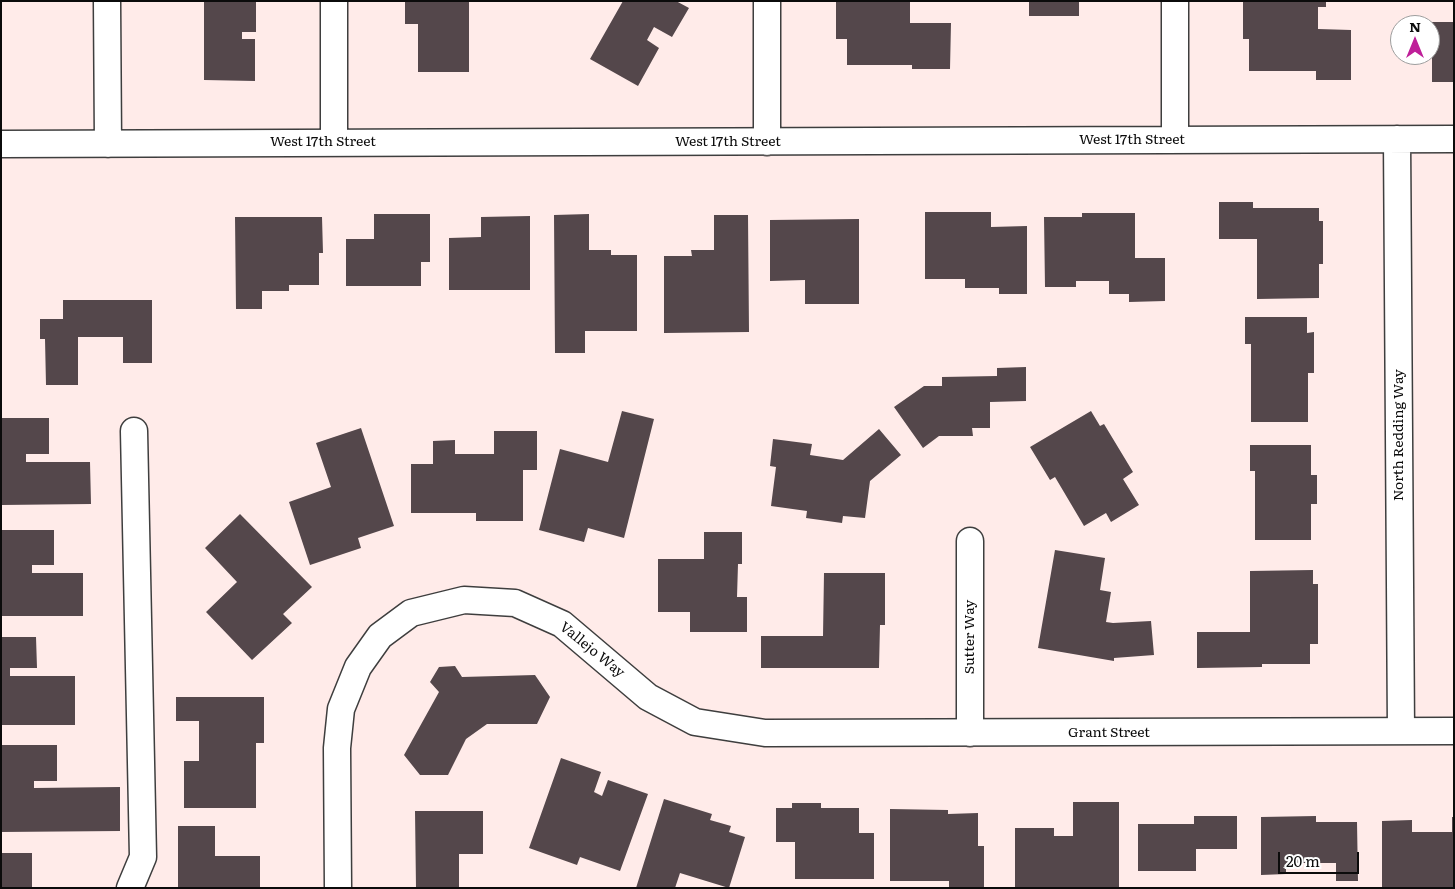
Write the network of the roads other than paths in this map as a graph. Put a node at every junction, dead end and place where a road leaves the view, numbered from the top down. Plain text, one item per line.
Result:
1 (107, 1) edge
2 (334, 1) edge
3 (767, 1) edge
4 (1175, 1) edge
5 (1397, 139) junction
6 (1454, 139) edge
7 (1175, 140) junction
8 (334, 142) junction
9 (767, 142) junction
10 (1, 144) edge
11 (108, 144) junction
12 (134, 431) dead end
13 (970, 540) dead end
14 (1401, 731) junction
15 (1454, 731) edge
16 (765, 733) joint
17 (970, 733) junction
18 (130, 888) edge
19 (338, 888) edge

1 - 11 street
2 - 8 street
3 - 9 street
4 - 7 street
5 - 6 street, West 17th Street
5 - 7 street, West 17th Street
5 - 14 street, North Redding Way
7 - 9 street, West 17th Street
8 - 9 street, West 17th Street
8 - 11 street, West 17th Street
10 - 11 street, West 17th Street
12 - 18 street
13 - 17 street, Sutter Way
14 - 15 street, Grant Street
14 - 17 street, Grant Street
16 - 17 street, Grant Street
16 - 19 street, Vallejo Way

